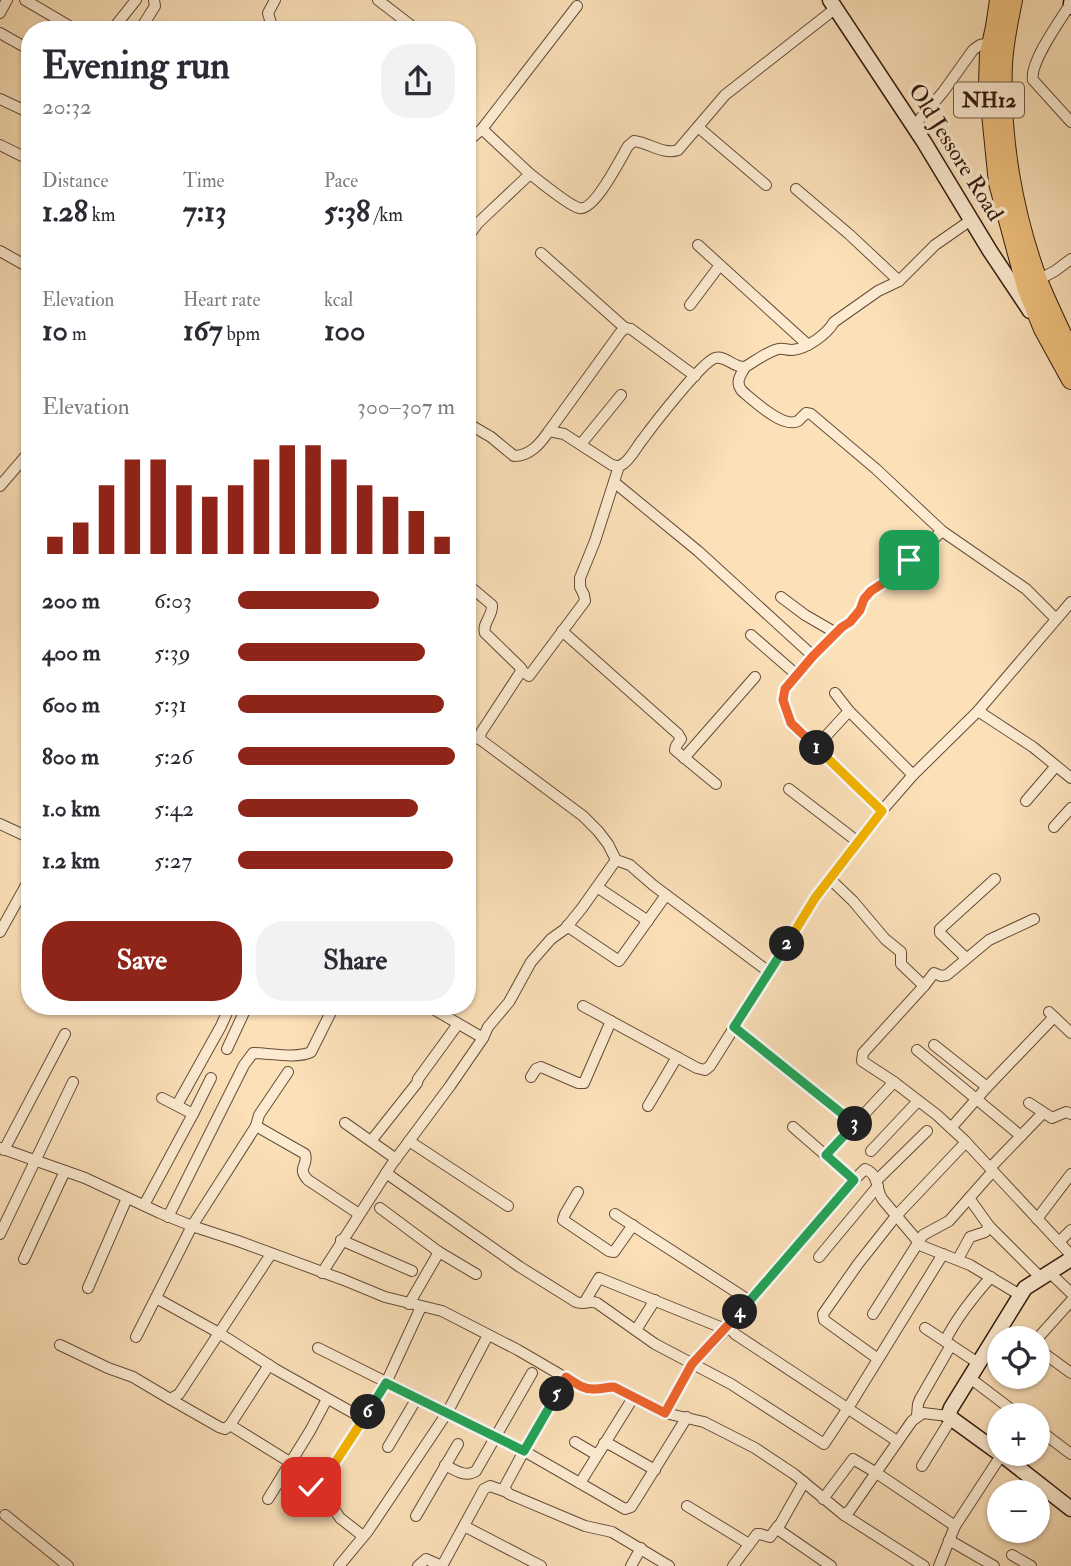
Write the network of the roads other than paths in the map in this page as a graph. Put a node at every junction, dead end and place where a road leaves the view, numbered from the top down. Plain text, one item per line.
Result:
1 (7, 0) edge
2 (25, 0) edge
3 (136, 0) edge
4 (154, 0) edge
5 (378, 0) edge
6 (999, 0) edge
7 (1013, 0) edge
8 (271, 2) edge
9 (833, 4) edge
10 (1071, 4) edge
11 (577, 5) dead end
12 (0, 13) edge
13 (61, 21) edge
14 (119, 21) edge
15 (146, 21) edge
16 (270, 21) edge
17 (405, 21) edge
18 (0, 33) edge
19 (992, 42) junction
20 (21, 45) edge
21 (0, 99) edge
22 (21, 109) edge
23 (1071, 122) edge
24 (914, 126) junction
25 (698, 127) junction
26 (482, 129) junction
27 (476, 134) edge
28 (0, 145) edge
29 (21, 156) edge
30 (530, 174) junction
31 (766, 185) dead end
32 (796, 189) dead end
33 (1008, 198) junction
34 (971, 220) junction
35 (476, 226) edge
36 (698, 245) dead end
37 (0, 251) edge
38 (541, 253) dead end
39 (1071, 259) edge
40 (21, 263) edge
41 (720, 265) junction
42 (899, 281) junction
43 (1027, 286) junction
44 (690, 305) dead end
45 (625, 328) junction
46 (808, 345) junction
47 (1071, 353) edge
48 (745, 367) junction
49 (695, 376) junction
50 (1071, 380) edge
51 (621, 395) dead end
52 (476, 428) edge
53 (549, 431) junction
54 (580, 444) junction
55 (21, 462) edge
56 (619, 466) junction
57 (614, 482) junction
58 (0, 486) edge
59 (942, 531) junction
60 (476, 592) edge
61 (780, 597) dead end
62 (1071, 601) edge
63 (1056, 619) junction
64 (562, 631) junction
65 (836, 633) junction
66 (751, 635) dead end
67 (813, 656) junction
68 (521, 670) junction
69 (797, 675) junction
70 (755, 677) dead end
71 (835, 693) dead end
72 (849, 711) junction
73 (978, 711) junction
74 (476, 738) edge
75 (481, 740) junction
76 (816, 747) junction
77 (684, 758) junction
78 (1056, 766) junction
79 (913, 775) junction
80 (1071, 778) edge
81 (716, 784) dead end
82 (789, 789) dead end
83 (1026, 801) dead end
84 (1071, 808) edge
85 (882, 811) junction
86 (0, 824) edge
87 (1054, 827) dead end
88 (21, 834) edge
89 (858, 842) junction
90 (616, 860) junction
91 (830, 879) junction
92 (995, 879) dead end
93 (597, 887) junction
94 (21, 894) edge
95 (666, 895) junction
96 (1034, 919) dead end
97 (648, 921) junction
98 (567, 926) junction
99 (0, 932) edge
100 (966, 958) junction
101 (769, 972) junction
102 (924, 986) junction
103 (583, 1006) dead end
104 (226, 1015) edge
105 (243, 1015) edge
106 (330, 1015) edge
107 (443, 1015) edge
108 (611, 1021) junction
109 (458, 1024) junction
110 (734, 1027) junction
111 (1069, 1028) edge
112 (65, 1034) dead end
113 (483, 1038) junction
114 (934, 1045) dead end
115 (227, 1049) dead end
116 (917, 1050) dead end
117 (677, 1057) junction
118 (288, 1072) dead end
119 (531, 1077) dead end
120 (211, 1078) dead end
121 (73, 1082) dead end
122 (894, 1082) junction
123 (987, 1087) junction
124 (162, 1098) dead end
125 (977, 1099) junction
126 (918, 1101) junction
127 (1029, 1103) dead end
128 (177, 1105) junction
129 (648, 1106) dead end
130 (1043, 1113) junction
131 (192, 1114) junction
132 (1071, 1114) edge
133 (345, 1123) dead end
134 (855, 1124) junction
135 (256, 1126) junction
136 (793, 1127) dead end
137 (951, 1128) junction
138 (927, 1130) dead end
139 (1021, 1136) junction
140 (371, 1141) junction
141 (409, 1141) junction
142 (966, 1142) junction
143 (2, 1149) edge
144 (871, 1151) dead end
145 (826, 1155) junction
146 (396, 1159) junction
147 (34, 1160) junction
148 (991, 1169) junction
149 (65, 1171) junction
150 (386, 1173) junction
151 (1071, 1174) edge
152 (854, 1180) junction
153 (877, 1183) junction
154 (578, 1192) dead end
155 (127, 1198) junction
156 (969, 1198) junction
157 (144, 1205) junction
158 (508, 1206) dead end
159 (380, 1208) dead end
160 (359, 1214) junction
161 (615, 1214) dead end
162 (895, 1216) junction
163 (169, 1217) junction
164 (1037, 1219) junction
165 (633, 1225) junction
166 (192, 1226) junction
167 (989, 1226) junction
168 (1071, 1230) edge
169 (0, 1234) edge
170 (341, 1240) junction
171 (1059, 1242) junction
172 (918, 1243) junction
173 (439, 1252) junction
174 (271, 1254) junction
175 (943, 1254) junction
176 (819, 1257) dead end
177 (1071, 1257) edge
178 (24, 1259) dead end
179 (958, 1259) junction
180 (412, 1271) dead end
181 (322, 1273) junction
182 (476, 1275) dead end
183 (1044, 1275) junction
184 (991, 1277) junction
185 (88, 1288) dead end
186 (1071, 1293) edge
187 (1020, 1295) junction
188 (156, 1298) junction
189 (655, 1300) junction
190 (750, 1301) junction
191 (1071, 1301) edge
192 (584, 1303) junction
193 (409, 1304) junction
194 (421, 1307) junction
195 (873, 1314) dead end
196 (1049, 1326) edge
197 (727, 1328) junction
198 (925, 1328) dead end
199 (636, 1330) junction
200 (219, 1333) junction
201 (488, 1335) junction
202 (136, 1337) dead end
203 (948, 1343) junction
204 (60, 1345) dead end
205 (318, 1348) dead end
206 (1050, 1358) edge
207 (878, 1359) junction
208 (978, 1363) junction
209 (692, 1364) junction
210 (269, 1365) junction
211 (532, 1373) dead end
212 (1071, 1373) edge
213 (566, 1377) junction
214 (970, 1378) junction
215 (386, 1383) junction
216 (417, 1398) junction
217 (633, 1398) junction
218 (170, 1399) junction
219 (327, 1399) junction
220 (1003, 1403) edge
221 (848, 1408) junction
222 (447, 1413) junction
223 (665, 1413) junction
224 (918, 1416) junction
225 (687, 1417) junction
226 (950, 1418) junction
227 (364, 1419) junction
228 (230, 1425) junction
229 (496, 1437) junction
230 (1050, 1438) edge
231 (897, 1441) junction
232 (575, 1442) dead end
233 (604, 1443) junction
234 (458, 1444) dead end
235 (987, 1444) edge
236 (388, 1447) dead end
237 (524, 1451) junction
238 (1071, 1454) edge
239 (597, 1455) junction
240 (290, 1462) junction
241 (445, 1465) junction
242 (922, 1466) dead end
243 (993, 1466) edge
244 (1016, 1466) edge
245 (655, 1470) junction
246 (876, 1472) junction
247 (314, 1477) junction
248 (804, 1482) junction
249 (580, 1483) junction
250 (508, 1492) junction
251 (268, 1499) dead end
252 (823, 1499) junction
253 (687, 1506) dead end
254 (1071, 1509) edge
255 (5, 1515) dead end
256 (844, 1515) junction
257 (416, 1516) dead end
258 (464, 1526) junction
259 (778, 1526) junction
260 (955, 1527) junction
261 (363, 1536) junction
262 (949, 1541) junction
263 (749, 1545) junction
264 (641, 1548) junction
265 (1012, 1555) dead end
266 (825, 1564) edge
267 (68, 1566) edge
268 (339, 1566) edge
269 (418, 1566) edge
270 (442, 1566) edge
271 (541, 1566) edge
272 (631, 1566) edge
273 (670, 1566) edge
274 (733, 1566) edge
275 (924, 1566) edge
276 (939, 1566) edge
277 (994, 1566) edge
278 (1031, 1566) edge

1 - 12 street
2 - 13 street
3 - 14 street
4 - 15 street
5 - 17 street
6 - 19 highway, NH12
7 - 33 highway, NH12
8 - 16 street
9 - 24 street, Old Jessore Road
9 - 25 street
10 - 23 street
11 - 26 street
18 - 20 street
19 - 24 street
19 - 33 highway, NH12
21 - 22 street
24 - 34 street, Old Jessore Road
25 - 30 street
25 - 31 street
26 - 27 street
26 - 30 street
28 - 29 street
30 - 35 street
32 - 42 street
33 - 43 highway, NH12
34 - 42 street
34 - 43 street, Old Jessore Road
36 - 41 street
37 - 40 street
38 - 45 street
39 - 43 street
41 - 44 street
41 - 46 street
42 - 46 street
43 - 47 highway, NH12
43 - 50 highway, NH12
45 - 49 street
45 - 53 street
46 - 48 street
48 - 49 street
48 - 59 street
49 - 56 street
51 - 54 street
52 - 53 street
53 - 54 street
54 - 56 street
55 - 58 street
56 - 57 street
57 - 64 street
57 - 67 street
59 - 63 street
59 - 65 street
60 - 68 street
61 - 65 street
62 - 63 street
63 - 73 street
64 - 68 street
64 - 77 street
65 - 67 street
66 - 69 street
67 - 69 street
68 - 75 street
69 - 76 street
70 - 77 street
71 - 72 street
72 - 76 street
72 - 79 street
73 - 78 street
73 - 79 street
74 - 75 street
75 - 90 street
76 - 85 street
77 - 81 street
78 - 80 street
78 - 83 street
79 - 85 street
82 - 89 street
84 - 87 street
85 - 89 street
86 - 88 street
89 - 91 street
90 - 93 street
90 - 95 street
91 - 101 street
91 - 102 street
92 - 100 street
93 - 97 street
93 - 98 street
94 - 99 street
95 - 97 street
95 - 101 street
96 - 100 street
97 - 98 street
98 - 113 street
100 - 102 street
101 - 110 street
102 - 122 street
103 - 108 street
104 - 128 street
105 - 115 street
106 - 163 street
107 - 109 street
108 - 117 street
108 - 119 street
109 - 113 street
109 - 140 street
110 - 117 street
110 - 134 street
111 - 123 street
112 - 143 street
113 - 141 street
114 - 123 street
116 - 125 street
117 - 129 street
118 - 135 street
120 - 131 street
121 - 147 street
122 - 126 street
122 - 134 street
123 - 125 street
124 - 128 street
125 - 137 street
125 - 139 street
126 - 137 street
126 - 144 street
127 - 130 street
128 - 131 street
130 - 132 street
130 - 139 street
131 - 157 street
133 - 140 street
134 - 145 street
135 - 160 street
135 - 166 street
136 - 145 street
137 - 142 street
138 - 153 street
139 - 148 street
140 - 146 street
141 - 146 street
141 - 158 street
142 - 148 street
142 - 162 street
143 - 147 street
145 - 152 street
146 - 150 street
147 - 149 street
147 - 169 street
148 - 156 street
148 - 164 street
149 - 155 street
149 - 178 street
150 - 160 street
150 - 192 street
151 - 164 street
152 - 153 street
152 - 190 street
153 - 162 street
153 - 176 street
154 - 165 street
155 - 157 street
155 - 185 street
156 - 167 street
156 - 172 street
157 - 163 street
159 - 173 street
160 - 170 street
161 - 165 street
162 - 172 street
162 - 207 street
163 - 166 street
164 - 171 street
165 - 190 street
166 - 174 street
166 - 188 street
167 - 179 street
167 - 183 street
168 - 171 street
170 - 180 street
170 - 181 street
171 - 177 street
172 - 175 street
172 - 195 street
173 - 182 street
173 - 193 street
174 - 181 street
174 - 200 street
175 - 179 street
175 - 207 street
177 - 183 street
179 - 184 street
181 - 193 street
183 - 186 street
183 - 187 street
184 - 187 street
184 - 203 street
187 - 208 street
188 - 200 street
188 - 202 street
189 - 192 street
189 - 197 street
189 - 199 street
190 - 197 street
191 - 196 street
192 - 199 street
193 - 194 street
194 - 201 street
194 - 215 street
197 - 209 street
197 - 221 street
198 - 203 street
199 - 209 street
200 - 210 street
200 - 218 street
201 - 213 street
201 - 222 street
203 - 208 street
203 - 224 street
204 - 218 street
205 - 215 street
206 - 212 street
207 - 221 street
208 - 214 street
209 - 221 street
209 - 223 street
210 - 219 street
210 - 228 street
211 - 229 street
213 - 217 street
213 - 237 street
214 - 220 street
214 - 226 street
215 - 216 street
215 - 227 street
216 - 222 street
216 - 236 street
217 - 223 street
217 - 233 street
218 - 228 street
219 - 227 street
219 - 240 street
221 - 231 street
222 - 229 street
222 - 261 street
223 - 225 street
224 - 226 street
224 - 231 street
225 - 245 street
225 - 248 street
226 - 235 street
226 - 242 street
227 - 247 street
228 - 240 street
229 - 237 street
229 - 241 street
230 - 238 street
231 - 246 street
232 - 239 street
233 - 239 street
233 - 245 street
234 - 241 street
237 - 249 street
237 - 250 street
239 - 249 street
240 - 247 street
240 - 251 street
241 - 257 street
243 - 260 street
244 - 254 street
245 - 249 street
246 - 252 street
246 - 256 street
246 - 260 street
247 - 261 street
248 - 252 street
248 - 259 street
250 - 258 street
250 - 264 street
252 - 256 street
253 - 263 street
255 - 267 street
256 - 275 street
258 - 270 street
258 - 271 street
259 - 263 street
259 - 266 street
260 - 262 street
261 - 268 street
262 - 276 street
262 - 277 street
263 - 274 street
264 - 272 street
264 - 273 street
265 - 278 street
269 - 270 street

